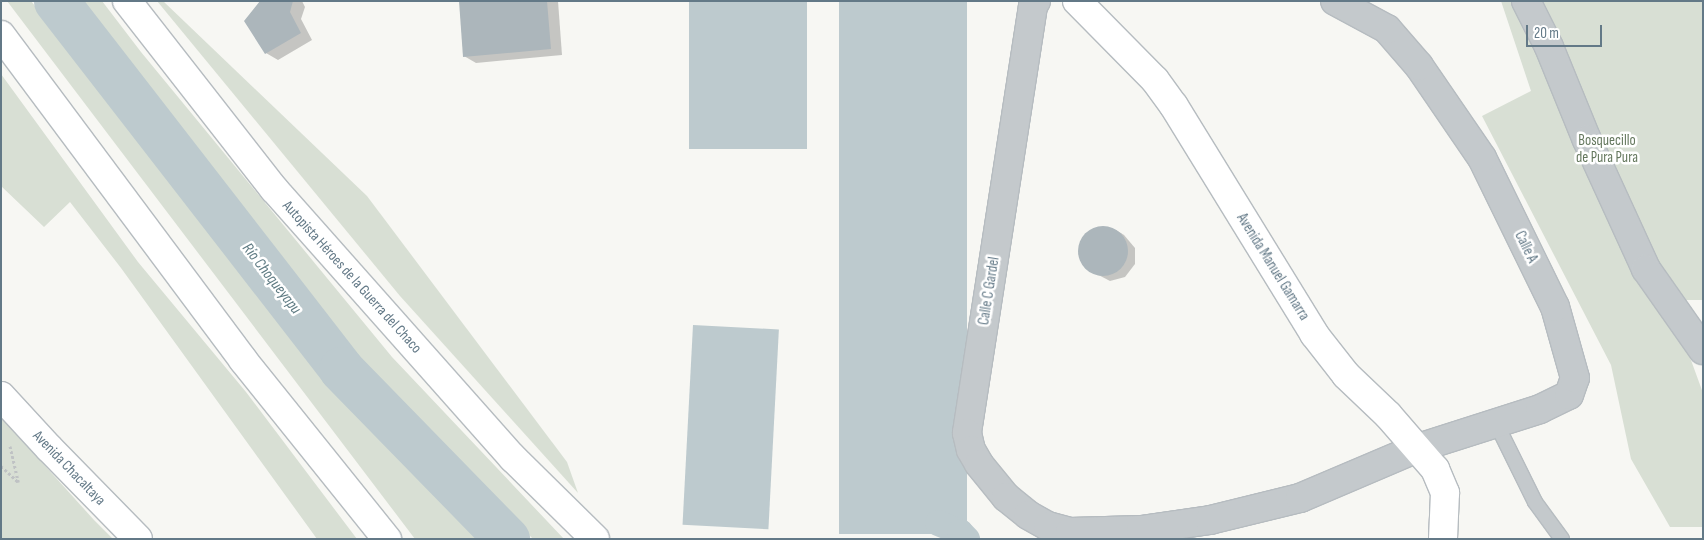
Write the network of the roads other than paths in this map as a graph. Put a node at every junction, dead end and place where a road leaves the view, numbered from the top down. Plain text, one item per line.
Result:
1 (128, 1) edge
2 (1036, 1) edge
3 (1077, 1) edge
4 (1335, 1) edge
5 (1526, 1) edge
6 (1, 35) edge
7 (1703, 350) edge
8 (1, 396) edge
9 (1496, 423) junction
10 (1418, 448) junction
11 (138, 539) edge
12 (387, 539) edge
13 (595, 539) edge
14 (1442, 539) edge
15 (1562, 539) edge

1 - 13 main road, Autopista Héroes de la Guerra del Chaco
2 - 10 street, Calle C Gardel
3 - 10 main road, Avenida Manuel Gamarra
4 - 9 street, Calle A
5 - 7 street
6 - 12 main road
8 - 11 main road, Avenida Chacaltaya
9 - 10 street, Calle A
9 - 15 lane
10 - 14 main road, Avenida Manuel Gamarra

